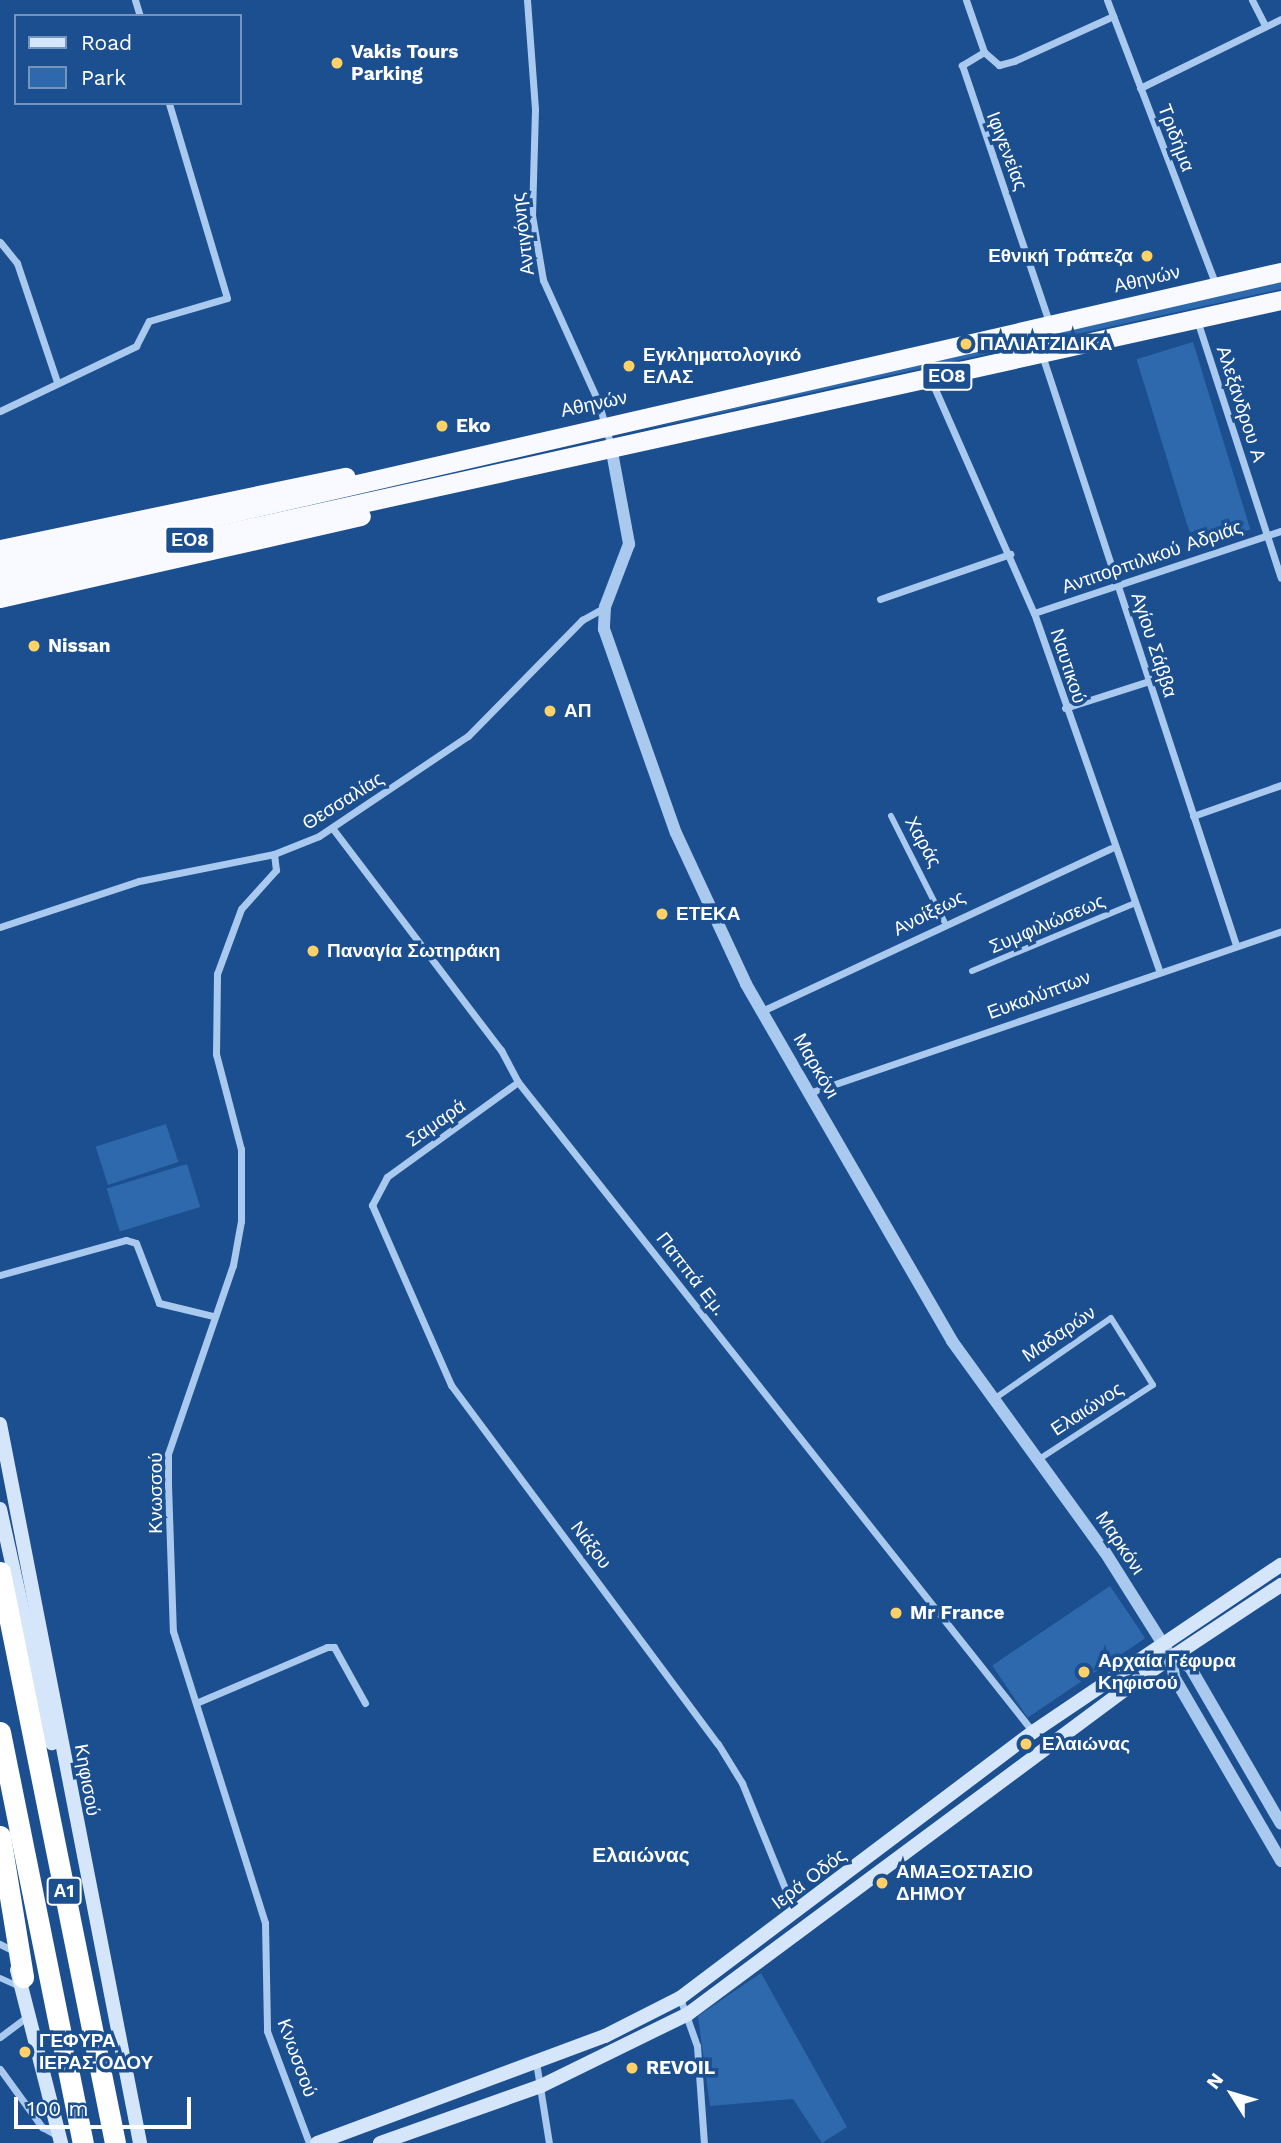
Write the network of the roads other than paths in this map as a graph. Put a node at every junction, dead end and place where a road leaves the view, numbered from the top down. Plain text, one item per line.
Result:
1 (527, 0) edge
2 (966, 0) edge
3 (1107, 0) edge
4 (1252, 0) edge
5 (1113, 16) junction
6 (1281, 19) edge
7 (1265, 25) junction
8 (984, 52) junction
9 (1140, 88) junction
10 (170, 105) edge
11 (0, 242) edge
12 (1281, 272) edge
13 (1217, 287) junction
14 (1281, 300) edge
15 (1197, 319) junction
16 (1050, 325) junction
17 (1042, 354) junction
18 (930, 380) junction
19 (57, 382) junction
20 (0, 411) edge
21 (606, 425) junction
22 (612, 452) junction
23 (423, 467) junction
24 (432, 491) junction
25 (1281, 531) edge
26 (1267, 535) junction
27 (0, 550) edge
28 (1010, 554) junction
29 (55, 562) junction
30 (0, 566) edge
31 (1281, 578) edge
32 (0, 583) edge
33 (1118, 585) junction
34 (0, 598) edge
35 (880, 599) dead end
36 (605, 607) junction
37 (1034, 613) junction
38 (1150, 681) junction
39 (1065, 708) junction
40 (1281, 785) edge
41 (891, 816) dead end
42 (1193, 816) junction
43 (333, 829) junction
44 (1111, 848) junction
45 (274, 854) junction
46 (1133, 904) junction
47 (944, 921) junction
48 (0, 927) edge
49 (1281, 930) edge
50 (1236, 946) junction
51 (1159, 969) junction
52 (972, 971) dead end
53 (762, 1011) junction
54 (519, 1082) junction
55 (809, 1093) junction
56 (374, 1192) joint
57 (0, 1275) edge
58 (213, 1316) junction
59 (1153, 1385) joint
60 (994, 1399) junction
61 (0, 1424) edge
62 (1038, 1460) junction
63 (0, 1509) edge
64 (1281, 1564) edge
65 (0, 1572) edge
66 (1281, 1585) edge
67 (1161, 1642) junction
68 (1171, 1657) junction
69 (36, 1678) junction
70 (196, 1703) junction
71 (365, 1703) dead end
72 (0, 1732) edge
73 (1033, 1732) junction
74 (38, 1763) junction
75 (1281, 1824) edge
76 (0, 1836) edge
77 (1281, 1861) edge
78 (85, 1878) junction
79 (0, 1894) edge
80 (796, 1914) junction
81 (5, 1946) edge
82 (0, 1979) edge
83 (24, 1983) junction
84 (680, 1998) junction
85 (31, 2014) junction
86 (688, 2014) junction
87 (0, 2037) edge
88 (536, 2062) junction
89 (0, 2070) edge
90 (541, 2086) junction
91 (61, 2140) edge
92 (83, 2143) edge
93 (115, 2143) edge
94 (140, 2143) edge
95 (309, 2143) edge
96 (317, 2143) edge
97 (380, 2143) edge
98 (549, 2143) edge
99 (704, 2143) edge

1 - 21 street, Αντιγόνης
2 - 8 street
3 - 5 street, Τριδήμα
4 - 7 street
5 - 8 street
5 - 9 street, Τριδήμα
6 - 7 street
7 - 9 street
8 - 16 street, Ιφιγενείας
9 - 13 street, Τριδήμα
10 - 19 street
11 - 19 street
12 - 13 highway, Αθηνών / ΕΟ8
13 - 16 highway, Αθηνών / ΕΟ8
14 - 15 highway, Αθηνών / ΕΟ8
15 - 17 highway, Αθηνών / ΕΟ8
15 - 26 street, Αλεξάνδρου Α
16 - 21 highway, Αθηνών / ΕΟ8
17 - 18 highway, Αθηνών / ΕΟ8
17 - 33 street, Αγίου Σάββα
18 - 22 highway, Αθηνών / ΕΟ8
18 - 28 street, Ναυτικού
19 - 20 street
21 - 22 street, Αντιγόνης
21 - 23 highway, Αθηνών / ΕΟ8
22 - 24 highway, Αθηνών / ΕΟ8
22 - 36 street, Μαρκόνι
23 - 27 highway
23 - 29 highway, Αθηνών / ΕΟ8
24 - 29 highway, Αθηνών / ΕΟ8
24 - 34 highway
25 - 26 street, Αντιτορπιλικού Αδριάς
26 - 31 street, Αλεξάνδρου Α
26 - 33 street, Αντιτορπιλικού Αδριάς
28 - 35 street
28 - 37 street, Ναυτικού
29 - 30 highway, Αθηνών / ΕΟ8
29 - 32 highway, Αθηνών / ΕΟ8
33 - 37 street, Αντιτορπιλικού Αδριάς
33 - 38 street, Αγίου Σάββα
36 - 43 street, Θεσσαλίας
36 - 53 street, Μαρκόνι
37 - 39 street, Ναυτικού
38 - 39 street
38 - 42 street, Αγίου Σάββα
39 - 44 street, Ναυτικού
40 - 42 street
41 - 47 street, Χαράς
42 - 50 street, Αγίου Σάββα
43 - 45 street, Θεσσαλίας
43 - 54 street, Παππά Εμ.
44 - 46 street, Ναυτικού
44 - 47 street, Ανοίξεως
45 - 48 street, Θεσσαλίας
45 - 58 street, Κνωσσού
46 - 51 street, Ναυτικού
46 - 52 street, Συμφιλιώσεως
47 - 53 street, Ανοίξεως
49 - 50 street, Ευκαλύπτων
50 - 51 street, Ευκαλύπτων
51 - 55 street, Ευκαλύπτων
53 - 55 street, Μαρκόνι
54 - 56 street, Σαμαρά
54 - 73 street, Παππά Εμ.
55 - 60 street, Μαρκόνι
56 - 80 street, Νάξου
57 - 58 street
58 - 70 street, Κνωσσού
59 - 60 street, Μαδαρών
59 - 62 street, Ελαιώνος
60 - 62 street, Μαρκόνι
61 - 78 main road, Κηφισού
62 - 67 street, Μαρκόνι
63 - 69 main road
64 - 67 main road, Ιερά Οδός
65 - 74 highway, Α1
66 - 68 main road, Ιερά Οδός
67 - 68 street, Μαρκόνι
67 - 73 main road, Ιερά Οδός
68 - 75 street
68 - 77 street
68 - 86 main road, Ιερά Οδός
69 - 74 highway
69 - 78 main road
70 - 71 street
70 - 95 street, Κνωσσού
72 - 92 highway, Α1
73 - 80 main road, Ιερά Οδός
74 - 93 highway, Α1
76 - 83 highway
78 - 94 main road, Κηφισού
79 - 81 main road
80 - 84 main road, Ιερά Οδός
81 - 83 main road
82 - 83 street
83 - 85 main road
84 - 86 street
84 - 88 main road, Ιερά Οδός
85 - 87 street
85 - 91 main road
86 - 90 main road, Ιερά Οδός
86 - 99 street
88 - 90 street
88 - 96 main road, Ιερά Οδός
89 - 91 street
90 - 97 main road, Ιερά Οδός
90 - 98 street

